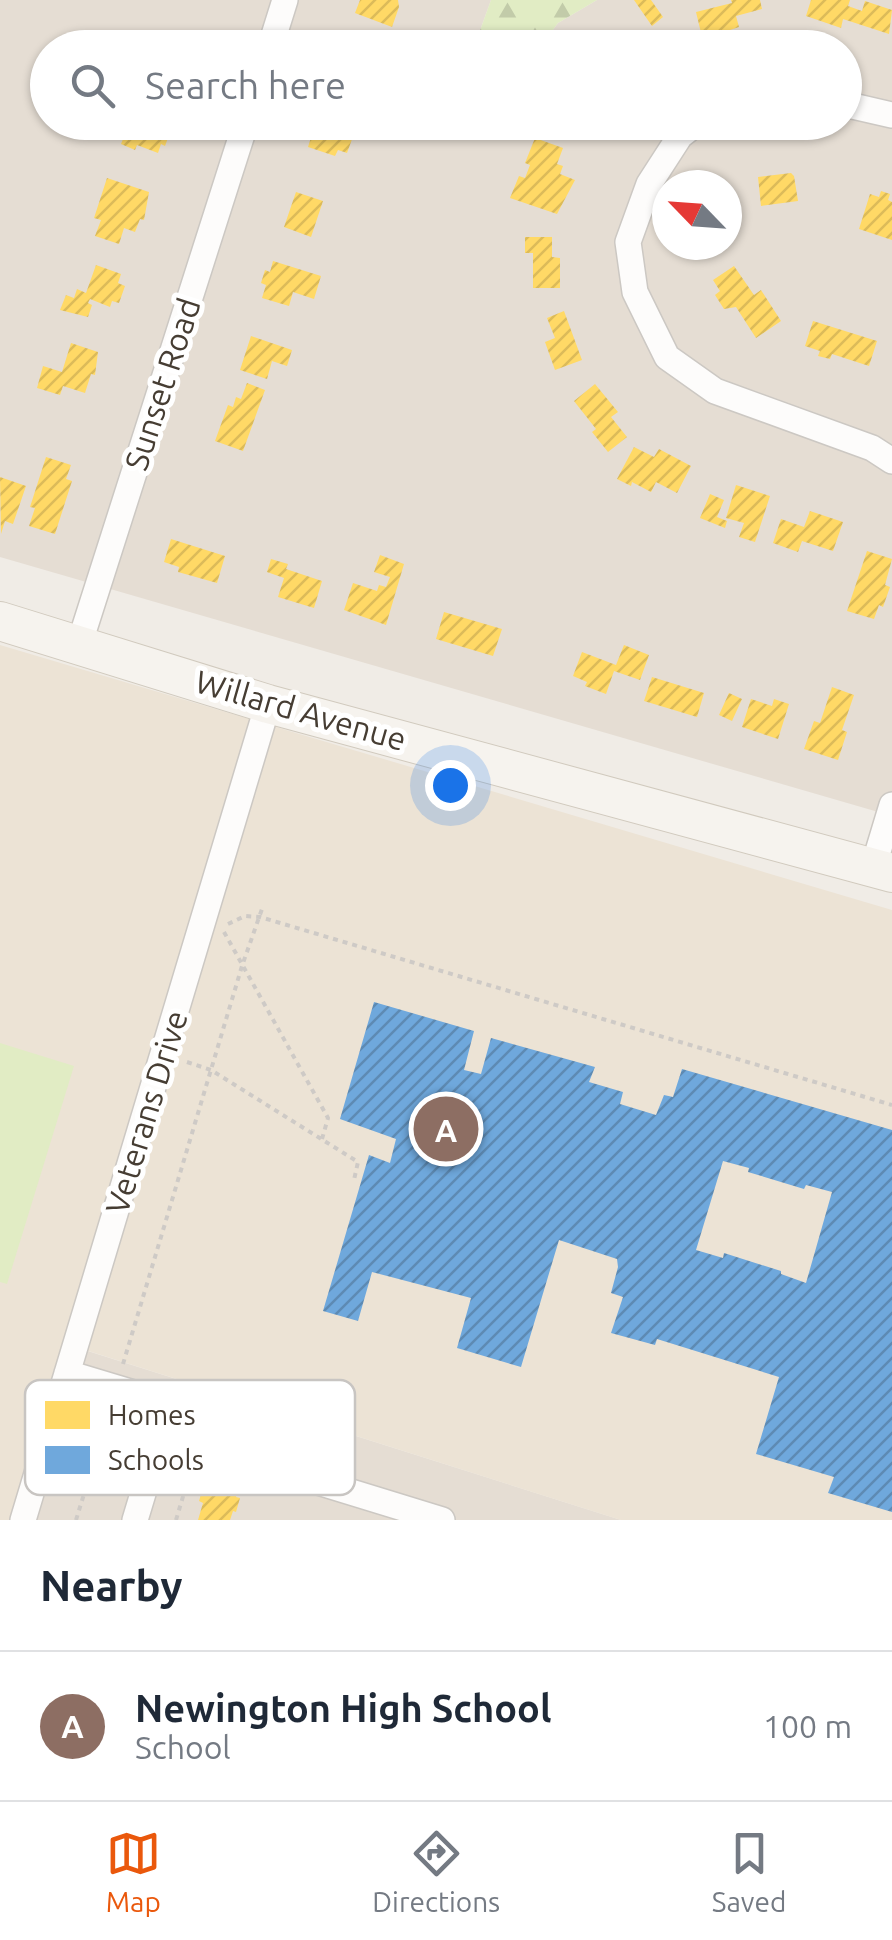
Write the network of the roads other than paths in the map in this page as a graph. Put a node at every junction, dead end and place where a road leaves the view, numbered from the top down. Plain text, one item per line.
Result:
1 (285, 0) edge
2 (276, 30) edge
3 (862, 108) edge
4 (892, 115) edge
5 (240, 140) edge
6 (677, 140) edge
7 (892, 461) edge
8 (0, 621) edge
9 (79, 645) junction
10 (268, 704) junction
11 (892, 805) edge
12 (883, 870) edge
13 (67, 1372) junction
14 (65, 1380) edge
15 (93, 1380) edge
16 (355, 1493) edge
17 (30, 1495) edge
18 (143, 1495) edge
19 (23, 1520) edge
20 (135, 1520) edge
21 (442, 1520) edge

1 - 2 street
3 - 4 street
5 - 9 street, Sunset Road
6 - 7 street
8 - 9 main road, Willard Avenue
9 - 10 main road, Willard Avenue
10 - 12 main road, Willard Avenue
10 - 13 street, Veterans Drive
11 - 12 street
13 - 14 street, Veterans Drive
13 - 15 street
16 - 21 street
17 - 19 street, Veterans Drive
18 - 20 street

